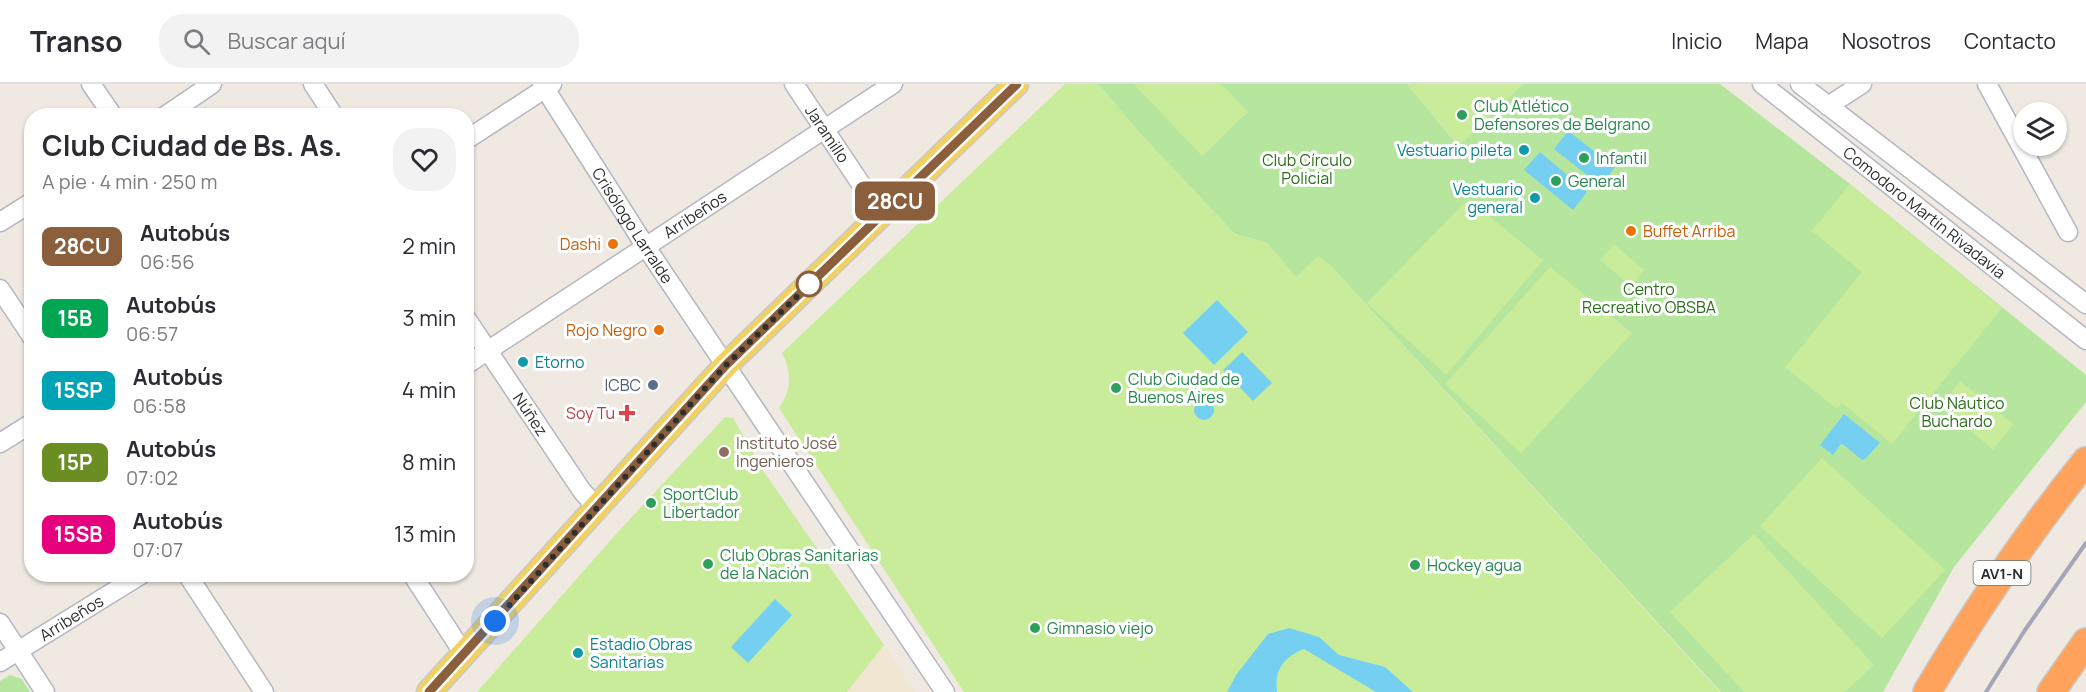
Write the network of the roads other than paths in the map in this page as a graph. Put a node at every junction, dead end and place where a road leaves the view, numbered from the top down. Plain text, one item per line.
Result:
1 (92, 84) edge
2 (212, 84) edge
3 (313, 84) edge
4 (794, 84) edge
5 (893, 84) edge
6 (1762, 84) edge
7 (1800, 84) edge
8 (1862, 84) edge
9 (1991, 85) edge
10 (547, 86) edge
11 (1006, 88) edge
12 (1827, 106) junction
13 (108, 108) edge
14 (177, 108) edge
15 (329, 108) edge
16 (1856, 127) junction
17 (824, 130) junction
18 (474, 135) edge
19 (1842, 147) junction
20 (24, 207) edge
21 (881, 214) junction
22 (0, 222) edge
23 (2068, 232) dead end
24 (646, 247) junction
25 (0, 289) edge
26 (2086, 304) edge
27 (24, 325) edge
28 (474, 330) edge
29 (2086, 340) edge
30 (488, 351) junction
31 (474, 360) edge
32 (726, 365) junction
33 (24, 428) edge
34 (0, 443) edge
35 (2086, 461) edge
36 (597, 508) junction
37 (129, 582) edge
38 (192, 582) edge
39 (417, 582) edge
40 (0, 623) edge
41 (2086, 642) edge
42 (18, 650) junction
43 (464, 654) junction
44 (0, 662) edge
45 (45, 692) edge
46 (264, 692) edge
47 (429, 692) edge
48 (945, 692) edge
49 (1927, 692) edge
50 (2051, 692) edge

1 - 13 street
2 - 14 street
3 - 15 street
4 - 17 street, Jaramillo
5 - 17 street, Arribeños
6 - 19 street, Comodoro Martín Rivadavia
7 - 12 street, Comodoro Martín Rivadavia
8 - 12 street
9 - 23 street
10 - 18 street
10 - 24 street, Crisólogo Larralde
11 - 21 main road
12 - 16 street, Comodoro Martín Rivadavia
16 - 19 street
16 - 26 street, Comodoro Martín Rivadavia
17 - 21 street, Jaramillo
17 - 24 street, Arribeños
19 - 29 street, Comodoro Martín Rivadavia
20 - 22 street
21 - 32 main road
24 - 30 street, Arribeños
24 - 32 street, Crisólogo Larralde
25 - 27 street
28 - 30 street, Núñez
30 - 31 street, Arribeños
30 - 36 street, Núñez
32 - 36 main road
32 - 48 street, Crisólogo Larralde
33 - 34 street
35 - 49 highway, AV1-N
36 - 43 main road
37 - 42 street, Arribeños
38 - 46 street
39 - 43 street
40 - 42 street
41 - 50 highway
42 - 44 street, Arribeños
42 - 45 street
43 - 47 main road

